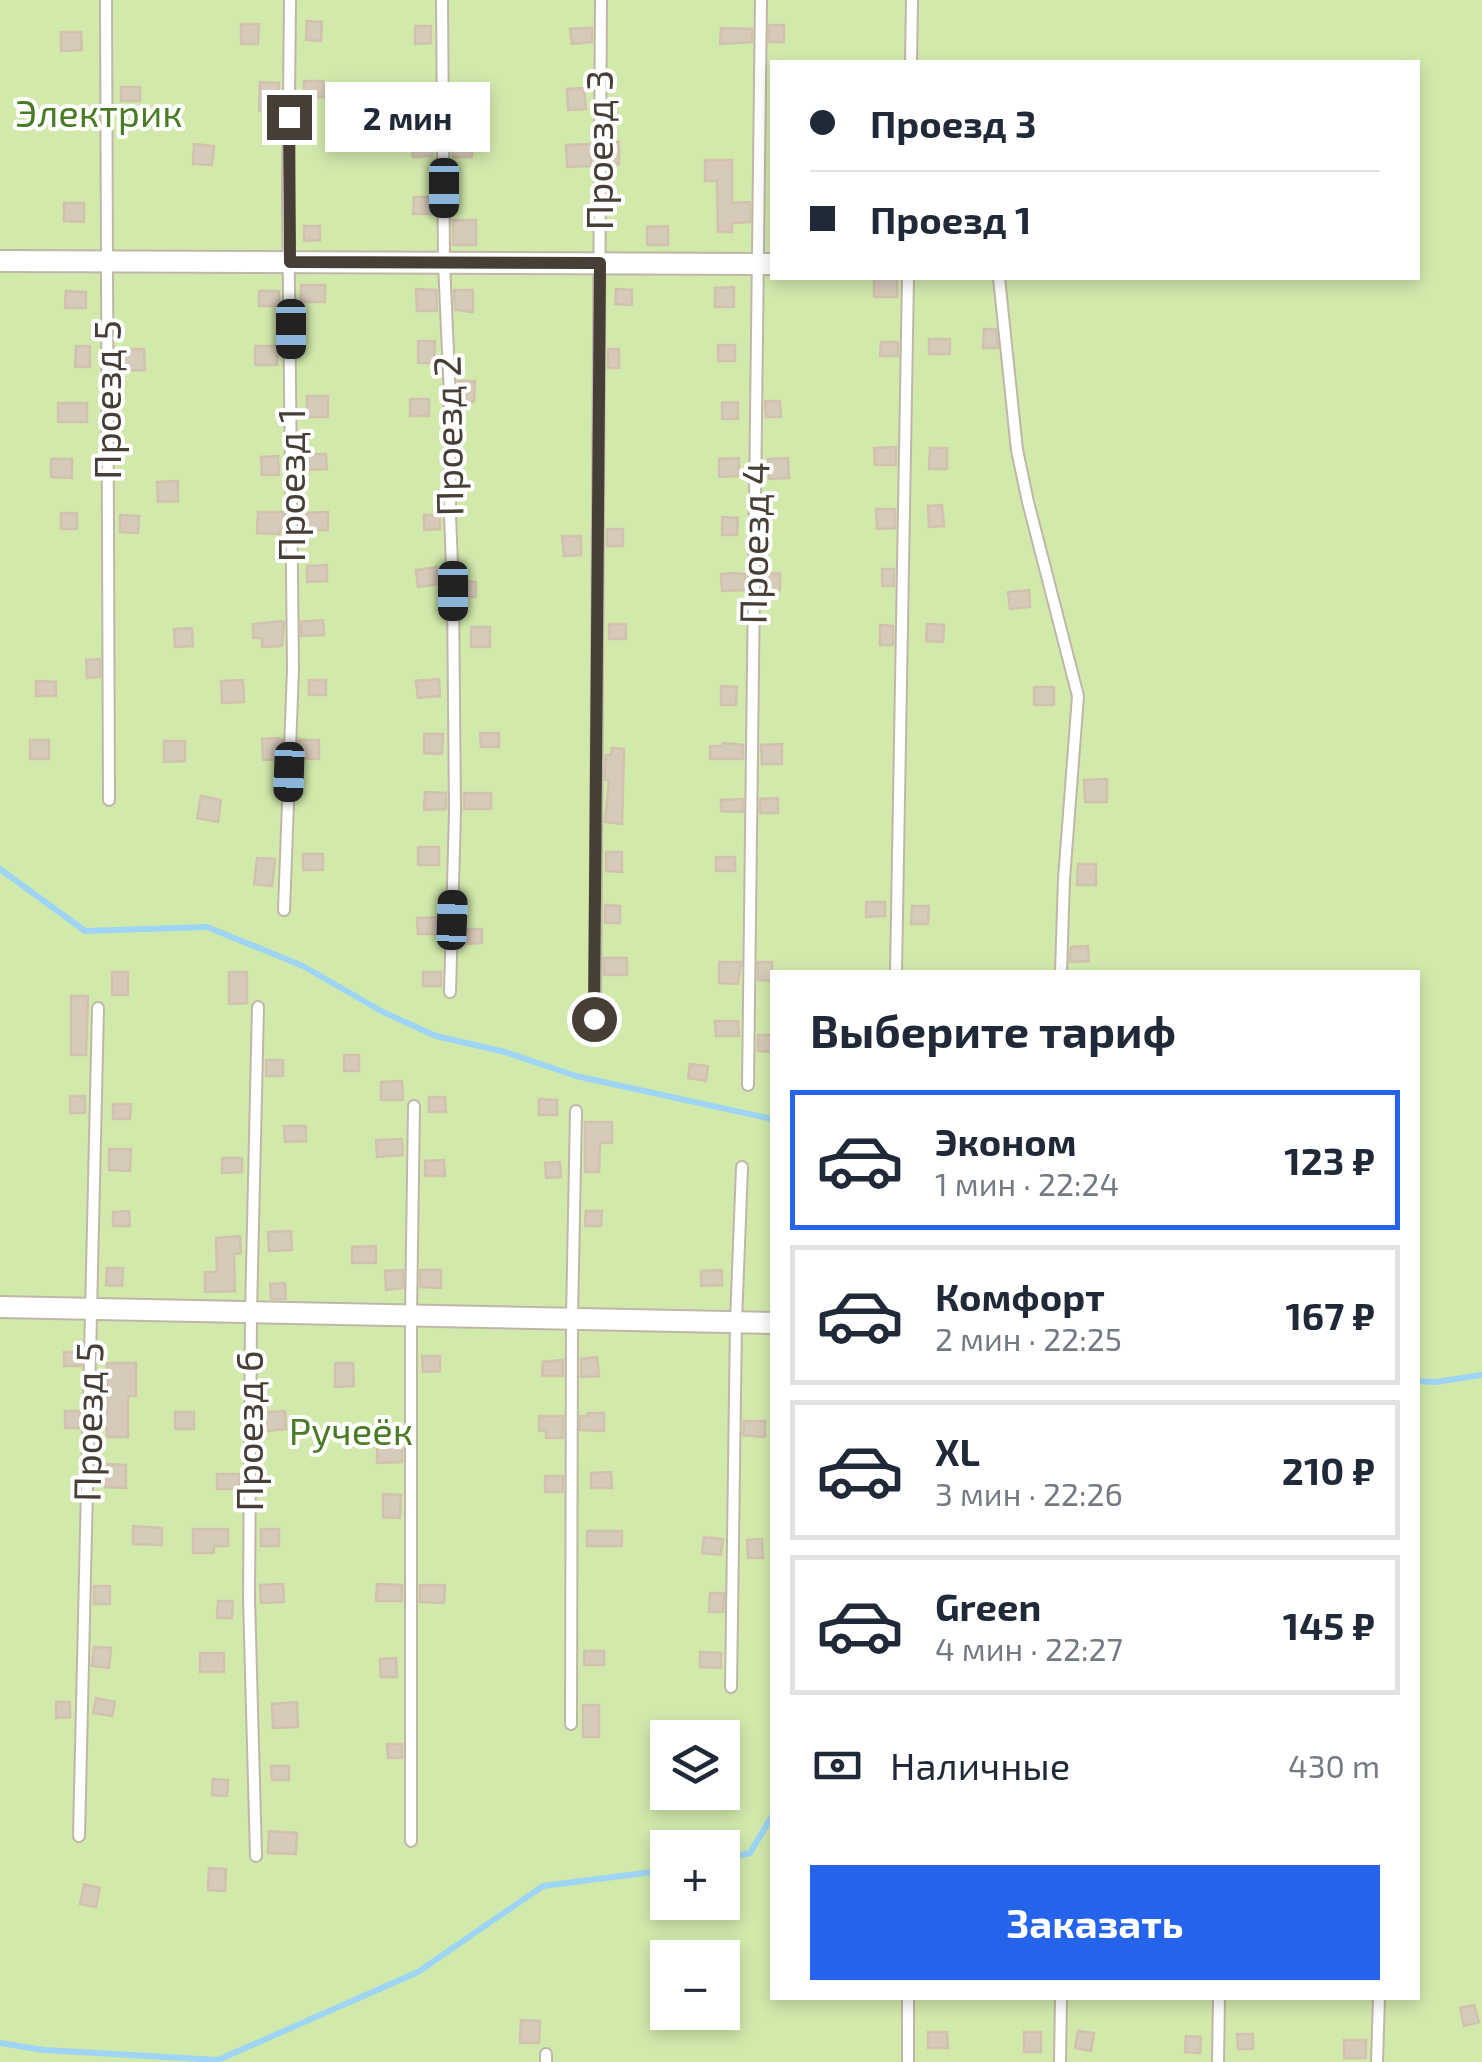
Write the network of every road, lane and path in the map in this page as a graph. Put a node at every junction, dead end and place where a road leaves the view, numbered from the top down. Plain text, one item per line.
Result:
1 (106, 0) edge
2 (290, 0) edge
3 (442, 0) edge
4 (601, 0) edge
5 (761, 0) edge
6 (912, 0) edge
7 (912, 60) edge
8 (0, 261) edge
9 (107, 262) junction
10 (290, 262) junction
11 (444, 263) junction
12 (600, 263) junction
13 (765, 264) edge
14 (908, 280) edge
15 (999, 280) edge
16 (109, 800) dead end
17 (284, 910) dead end
18 (896, 970) edge
19 (1062, 970) edge
20 (450, 992) dead end
21 (258, 1006) dead end
22 (98, 1008) dead end
23 (594, 1019) dead end
24 (748, 1085) dead end
25 (414, 1106) dead end
26 (576, 1112) dead end
27 (742, 1167) dead end
28 (0, 1307) edge
29 (91, 1309) junction
30 (251, 1312) junction
31 (410, 1315) junction
32 (572, 1318) junction
33 (736, 1322) junction
34 (770, 1323) edge
35 (731, 1688) dead end
36 (571, 1724) dead end
37 (78, 1836) dead end
38 (411, 1841) dead end
39 (256, 1856) dead end
40 (908, 2000) edge
41 (1061, 2000) edge
42 (1219, 2000) edge
43 (1378, 2000) edge
44 (908, 2062) edge
45 (1060, 2062) edge
46 (1218, 2062) edge
47 (1376, 2062) edge

1 - 9 lane, Проезд 5
2 - 10 lane, Проезд 1
3 - 11 lane, Проезд 2
4 - 12 lane, Проезд 3
5 - 13 lane, Проезд 4
6 - 7 lane
8 - 9 street
9 - 10 street
9 - 16 lane, Проезд 5
10 - 11 street
10 - 17 lane, Проезд 1
11 - 12 street
11 - 20 lane, Проезд 2
12 - 13 street
12 - 23 lane, Проезд 3
13 - 24 lane, Проезд 4
14 - 18 lane
15 - 19 lane
21 - 30 lane, Проезд 6
22 - 29 lane, Проезд 5
25 - 31 lane
26 - 32 lane
27 - 33 lane
28 - 29 street
29 - 30 street
29 - 37 lane, Проезд 5
30 - 31 street
30 - 39 lane, Проезд 6
31 - 32 street
31 - 38 lane
32 - 33 street
32 - 36 lane
33 - 34 street
33 - 35 lane
40 - 44 lane
41 - 45 lane
42 - 46 lane
43 - 47 lane

